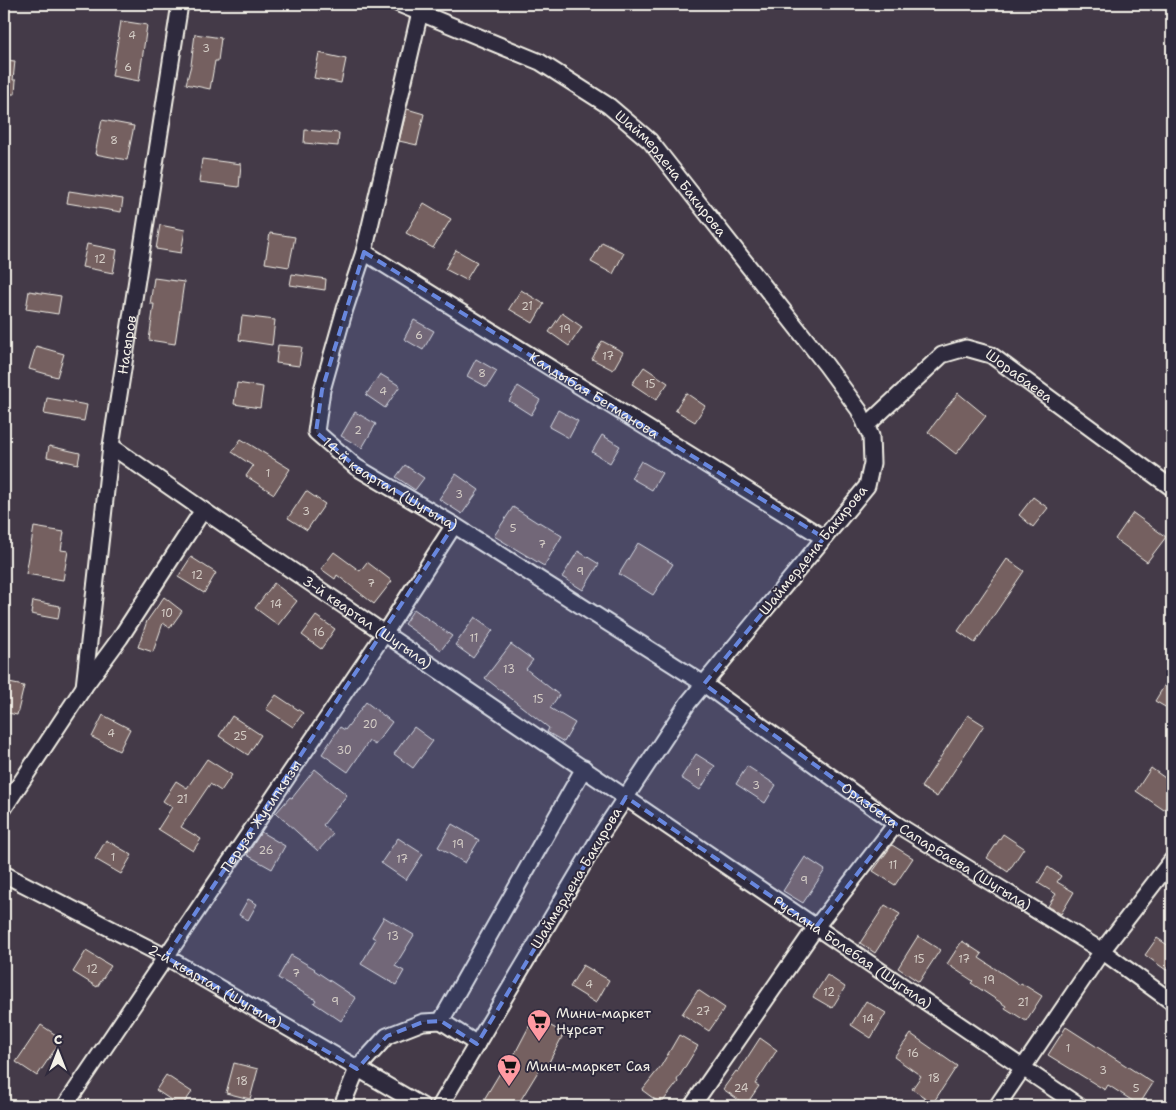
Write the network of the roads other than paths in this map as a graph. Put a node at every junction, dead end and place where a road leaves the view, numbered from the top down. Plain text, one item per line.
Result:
1 (180, 4) edge
2 (399, 4) edge
3 (420, 12) junction
4 (364, 252) junction
5 (866, 426) junction
6 (111, 446) junction
7 (1172, 488) edge
8 (203, 510) junction
9 (454, 525) junction
10 (824, 538) junction
11 (384, 634) junction
12 (704, 684) junction
13 (84, 687) junction
14 (584, 768) junction
15 (626, 797) junction
16 (4, 808) edge
17 (896, 824) junction
18 (1172, 860) edge
19 (4, 874) edge
20 (816, 927) junction
21 (1102, 951) junction
22 (166, 957) junction
23 (1172, 1002) edge
24 (441, 1021) junction
25 (477, 1044) junction
26 (357, 1069) junction
27 (1024, 1069) junction
28 (65, 1106) edge
29 (342, 1106) edge
30 (422, 1106) edge
31 (440, 1106) edge
32 (692, 1106) edge
33 (997, 1106) edge
34 (1078, 1106) edge

1 - 6 street, Насыров
2 - 3 street, Шаймердена Бакирова
3 - 4 street, 14-й квартал (Шугыла)
3 - 5 street, Шаймердена Бакирова
4 - 9 street, 14-й квартал (Шугыла)
4 - 10 street, Калдыбая Бегманова
5 - 7 street, Шорабаева
5 - 10 street, Шаймердена Бакирова
6 - 8 street, 3-й квартал (Шугыла)
6 - 13 street, Насыров
8 - 11 street, 3-й квартал (Шугыла)
8 - 13 street
9 - 11 street, Перуза Жусипкызы
9 - 12 street, 14-й квартал (Шугыла)
10 - 12 street, Шаймердена Бакирова
11 - 14 street, 3-й квартал (Шугыла)
11 - 22 street, Перуза Жусипкызы
12 - 15 street, Шаймердена Бакирова
12 - 17 street, Оразбека Сапарбаева (Шугыла)
13 - 16 street
14 - 15 street, 3-й квартал (Шугыла)
14 - 24 street
15 - 20 street, Руслана Болебая (Шугыла)
15 - 25 street, Шаймердена Бакирова
17 - 20 street
17 - 21 street, Оразбека Сапарбаева (Шугыла)
18 - 21 street
19 - 22 street, 2-й квартал (Шугыла)
20 - 27 street, Руслана Болебая (Шугыла)
20 - 32 street
21 - 23 street, Оразбека Сапарбаева (Шугыла)
21 - 27 street
22 - 26 street, 2-й квартал (Шугыла)
22 - 28 street, Перуза Жусипкызы
24 - 25 street
24 - 26 street
25 - 31 street, Шаймердена Бакирова
26 - 29 street
26 - 30 street, 2-й квартал (Шугыла)
27 - 33 street
27 - 34 street, Руслана Болебая (Шугыла)

